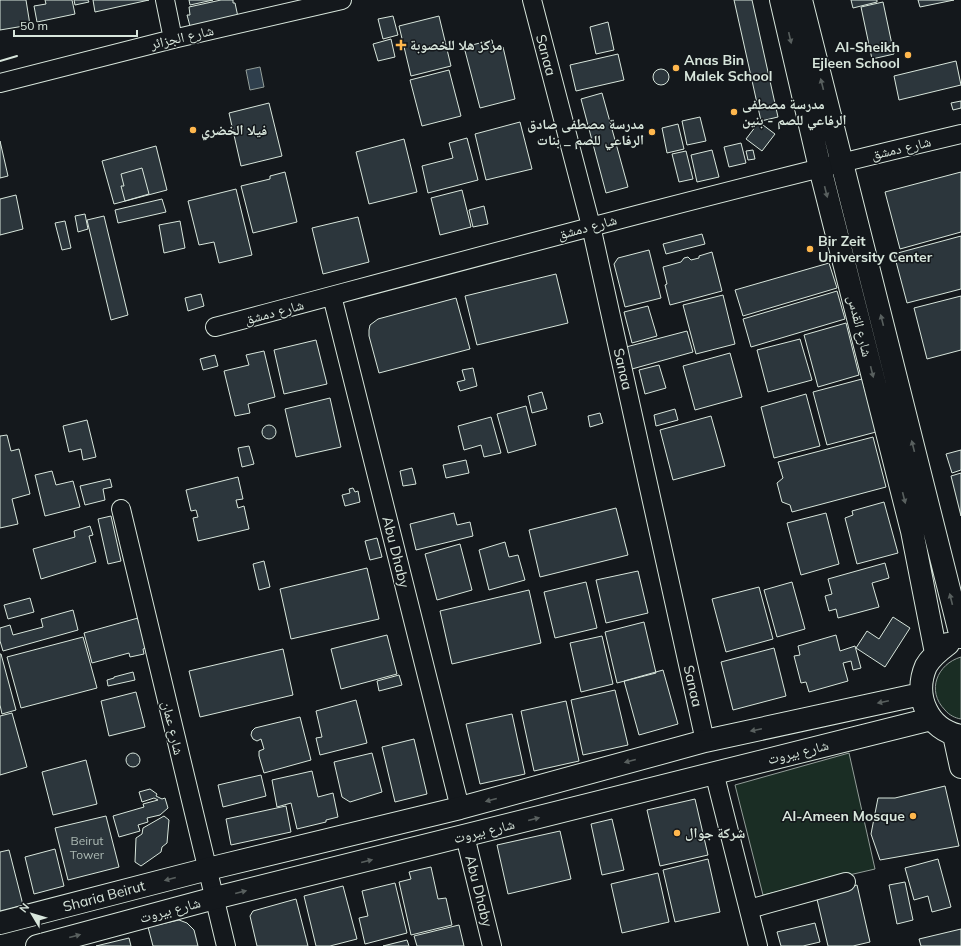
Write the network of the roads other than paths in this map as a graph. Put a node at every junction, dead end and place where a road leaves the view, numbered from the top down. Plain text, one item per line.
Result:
1 (165, 0) edge
2 (342, 0) edge
3 (532, 0) edge
4 (781, 0) edge
5 (801, 0) edge
6 (173, 39) junction
7 (0, 83) edge
8 (961, 134) edge
9 (842, 162) junction
10 (820, 168) junction
11 (591, 226) junction
12 (332, 296) junction
13 (215, 328) dead end
14 (121, 509) dead end
15 (961, 637) edge
16 (961, 640) edge
17 (936, 653) junction
18 (921, 694) junction
19 (931, 719) junction
20 (957, 736) edge
21 (705, 741) junction
22 (961, 767) edge
23 (714, 772) junction
24 (460, 808) junction
25 (465, 836) junction
26 (208, 869) junction
27 (846, 882) dead end
28 (215, 898) junction
29 (749, 909) junction
30 (0, 923) edge
31 (37, 946) edge
32 (226, 946) edge
33 (492, 946) edge
34 (758, 946) edge

1 - 6 street
2 - 6 street, شارع الجزائر
3 - 11 street, Sanaa
4 -> 10 main road, شارع القدس
9 -> 5 main road, شارع القدس
6 - 7 street, شارع الجزائر
8 - 9 street, شارع دمشق
9 - 10 street, شارع دمشق
15 -> 9 main road, شارع القدس
10 - 11 street, شارع دمشق
10 -> 17 main road, شارع القدس
11 - 12 street, شارع دمشق
11 - 21 street, Sanaa
12 - 13 street, شارع دمشق
12 - 24 street, Abu Dhaby
14 - 26 street, شارع عمان
16 - 17 main road
17 - 18 main road
18 - 19 main road
18 -> 21 main road, شارع بيروت
19 - 20 main road
19 - 23 main road, شارع بيروت
20 - 22 main road
21 -> 24 main road, شارع بيروت
25 -> 23 main road, شارع بيروت
23 - 29 street
24 - 26 main road, شارع بيروت
28 -> 25 main road, شارع بيروت
25 - 33 street, Abu Dhaby
26 - 28 street, شارع عمان
26 -> 30 main road, Sharia Beirut
27 - 29 street
31 -> 28 main road, شارع بيروت
28 - 32 street, شارع عمان
29 - 34 street

